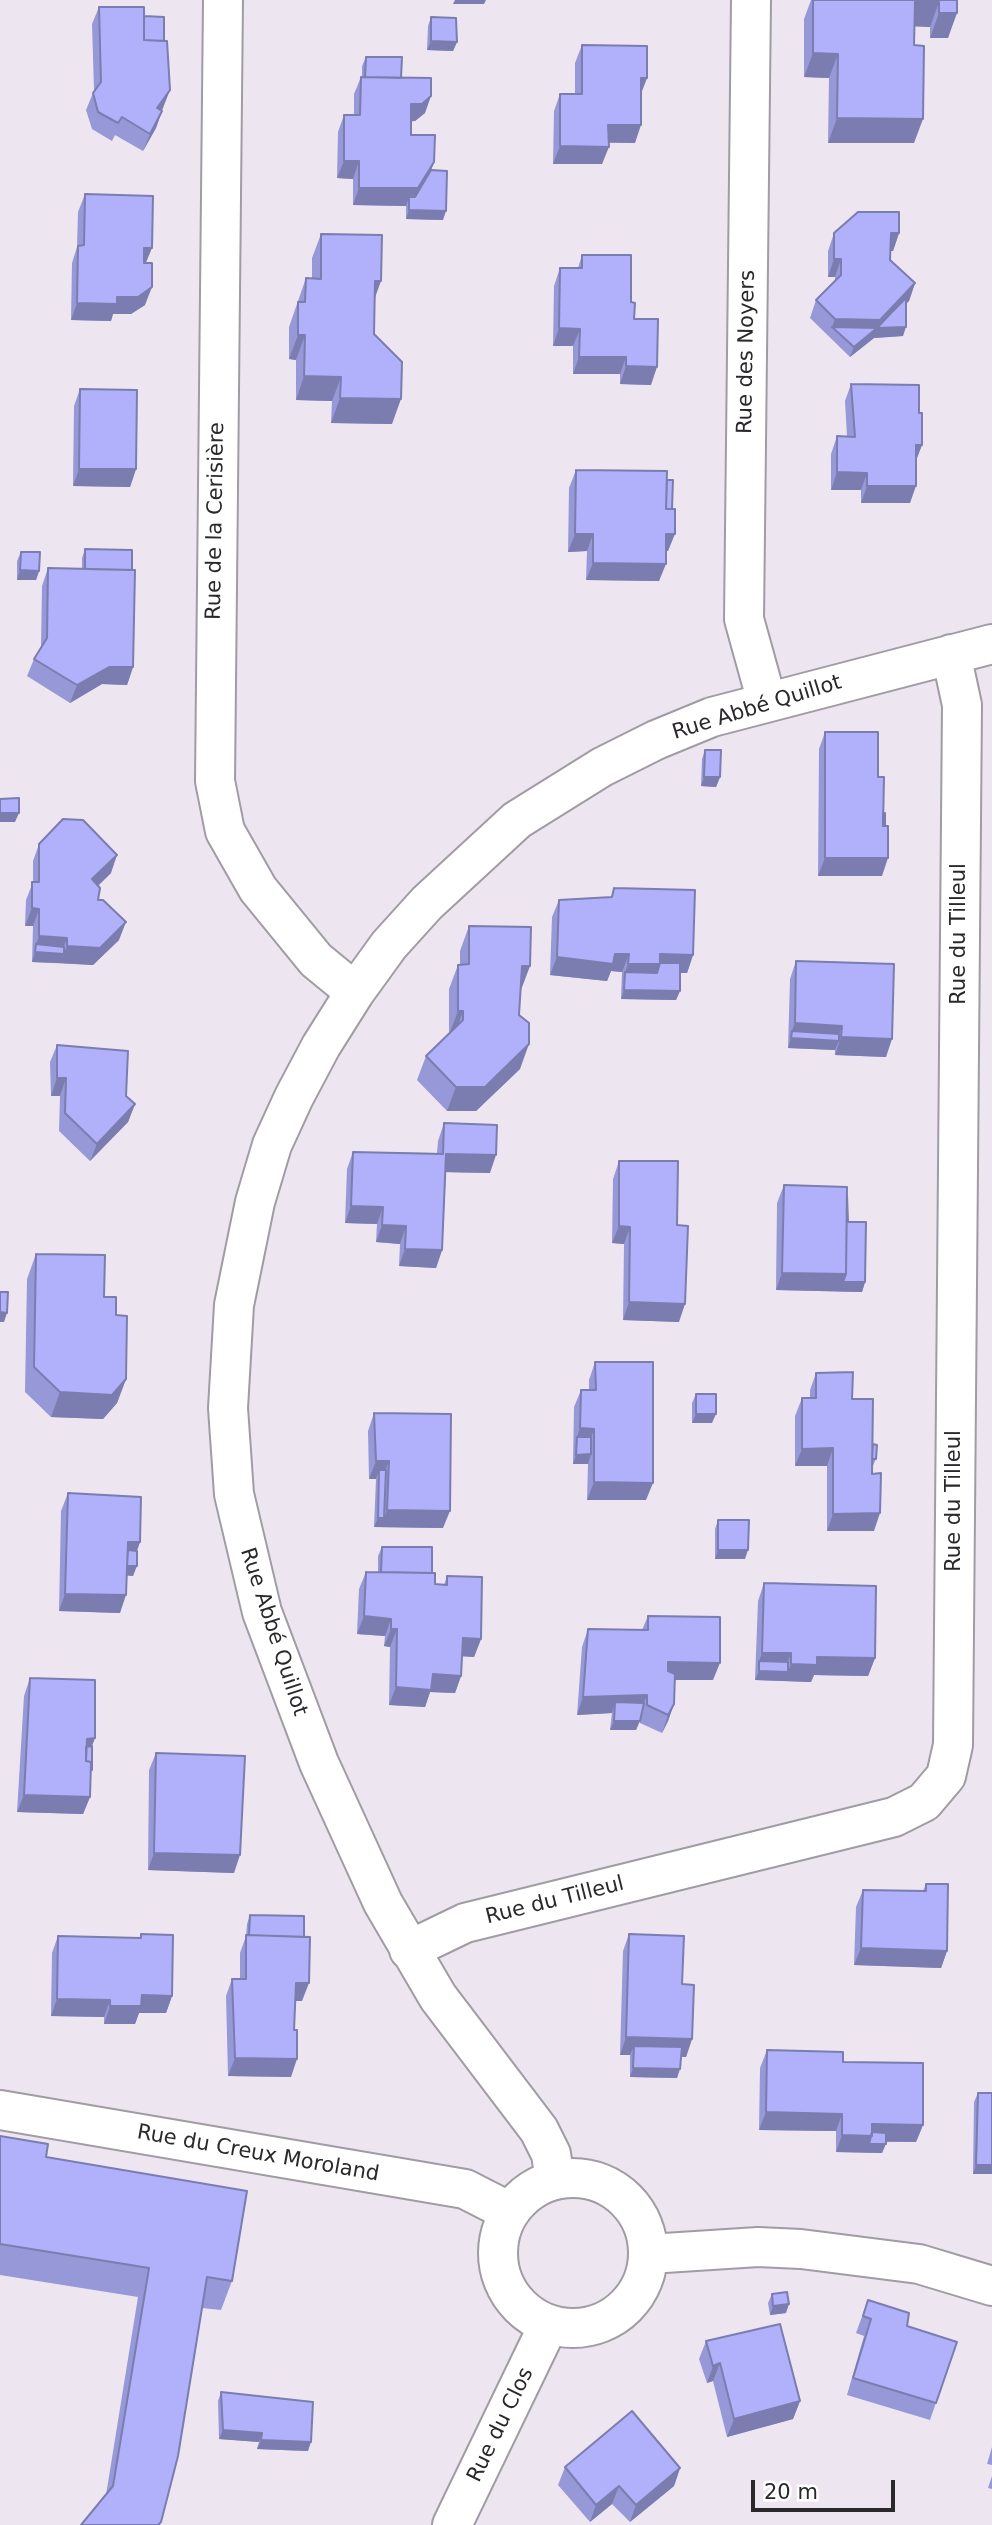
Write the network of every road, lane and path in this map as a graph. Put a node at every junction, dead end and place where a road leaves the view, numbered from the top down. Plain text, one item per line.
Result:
1 (223, 0) edge
2 (751, 0) edge
3 (992, 644) edge
4 (951, 654) junction
5 (767, 702) junction
6 (355, 992) junction
7 (409, 1950) junction
8 (0, 2110) edge
9 (555, 2180) junction
10 (510, 2212) junction
11 (649, 2254) junction
12 (992, 2286) edge
13 (549, 2324) junction
14 (452, 2525) edge

1 - 6 street, Rue de la Cerisière
2 - 5 street, Rue des Noyers
3 - 4 street, Rue Abbé Quillot
4 - 5 street, Rue Abbé Quillot
4 - 7 street, Rue du Tilleul
5 - 6 street, Rue Abbé Quillot
6 - 7 street, Rue Abbé Quillot
7 - 9 street, Rue Abbé Quillot
8 - 10 street, Rue du Creux Moroland
9 - 10 street
9 - 11 street
10 - 13 street
11 - 12 street
11 - 13 street
13 - 14 street, Rue du Clos

